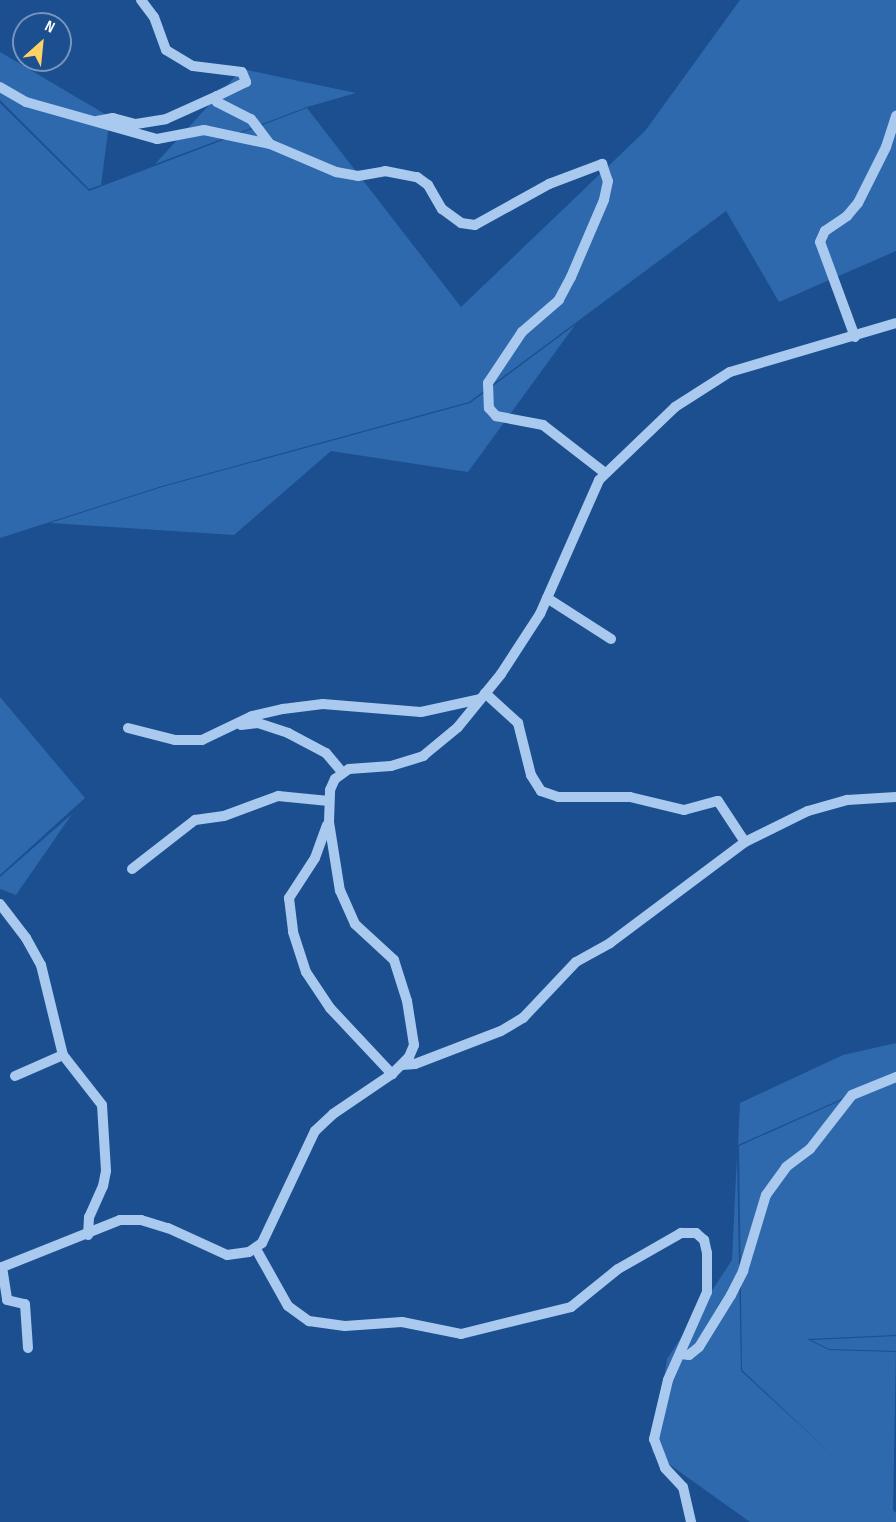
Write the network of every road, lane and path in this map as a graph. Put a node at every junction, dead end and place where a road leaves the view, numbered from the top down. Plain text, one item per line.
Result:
1 (141, 0) edge
2 (0, 87) edge
3 (217, 96) junction
4 (896, 116) edge
5 (93, 122) junction
6 (270, 144) junction
7 (896, 323) edge
8 (855, 337) junction
9 (605, 473) junction
10 (548, 598) junction
11 (611, 639) dead end
12 (482, 696) junction
13 (128, 728) dead end
14 (230, 728) junction
15 (342, 772) junction
16 (896, 797) edge
17 (329, 801) junction
18 (329, 822) junction
19 (745, 842) junction
20 (132, 869) dead end
21 (0, 904) edge
22 (63, 1055) junction
23 (402, 1065) junction
24 (392, 1074) junction
25 (15, 1076) dead end
26 (896, 1077) edge
27 (88, 1235) junction
28 (256, 1249) junction
29 (1, 1267) edge
30 (28, 1348) dead end
31 (681, 1354) junction
32 (691, 1522) edge

1 - 3 street
2 - 5 street
3 - 5 street
3 - 6 street
4 - 8 street
5 - 6 street
6 - 9 street
7 - 8 street
8 - 9 street
9 - 10 street
10 - 11 street
10 - 12 street
12 - 14 street
12 - 15 street
12 - 19 street
13 - 14 street
14 - 15 street
15 - 17 street
16 - 19 street
17 - 18 street
17 - 20 street
18 - 23 street
18 - 24 street
19 - 23 street
21 - 22 street
22 - 25 street
22 - 27 street
23 - 24 street
24 - 28 street
26 - 31 street
27 - 28 street
27 - 29 street
28 - 31 street
29 - 30 street
31 - 32 street

